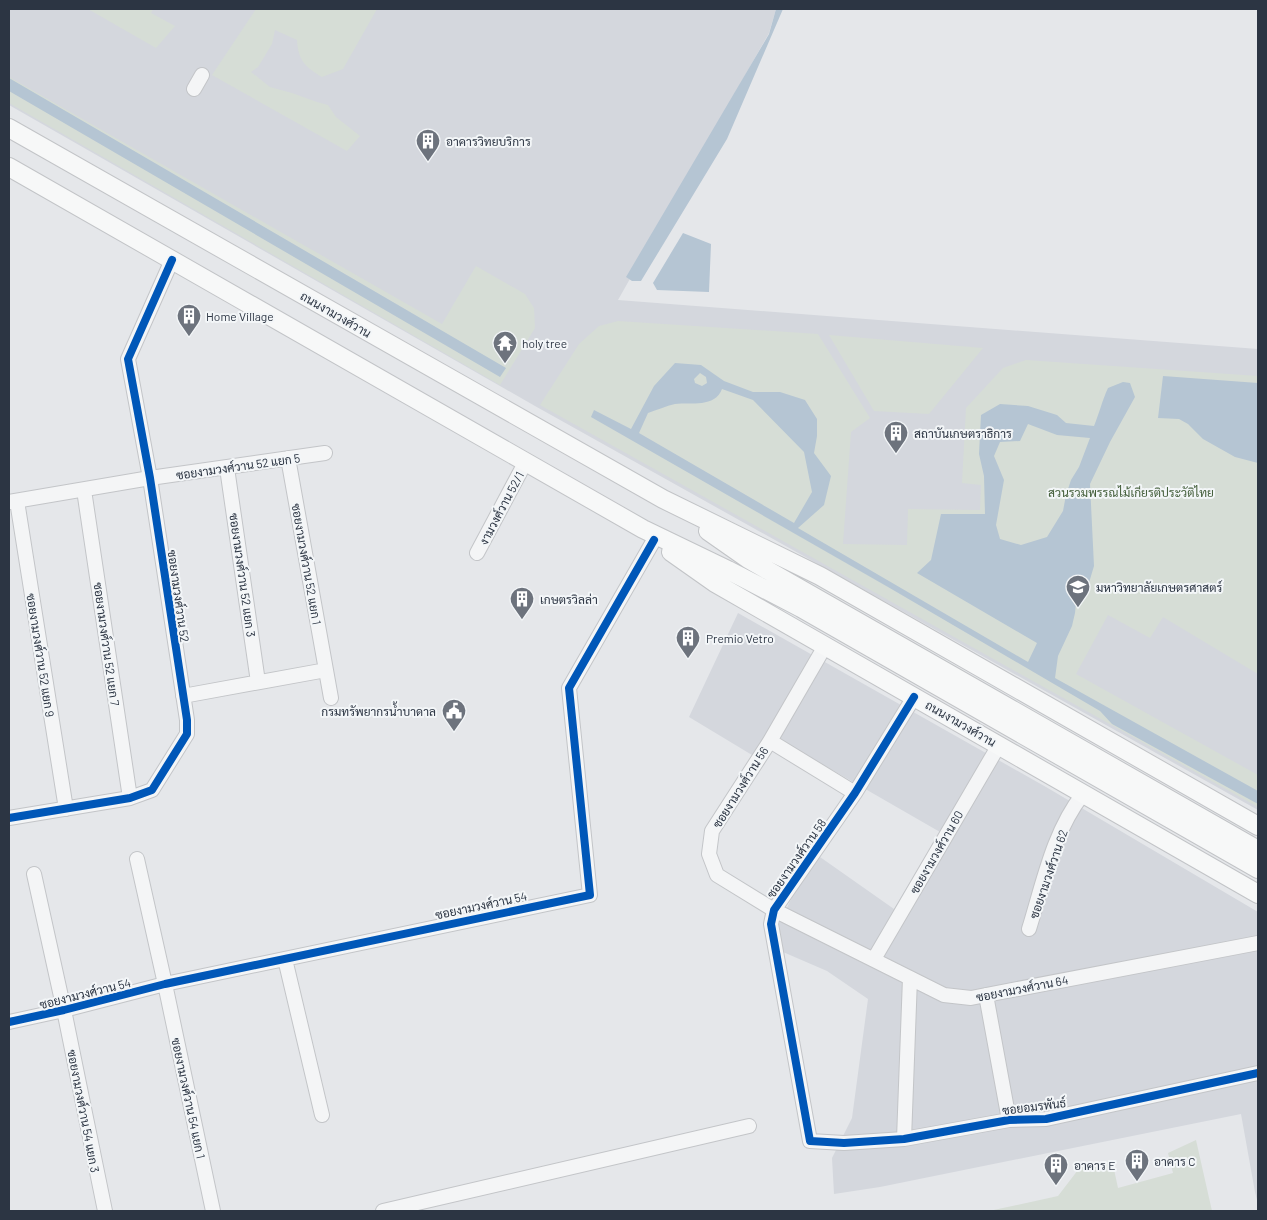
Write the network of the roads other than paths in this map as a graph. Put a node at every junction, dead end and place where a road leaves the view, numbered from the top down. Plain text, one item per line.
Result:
1 (202, 74) dead end
2 (194, 88) dead end
3 (9, 128) edge
4 (9, 167) edge
5 (172, 260) junction
6 (325, 452) dead end
7 (288, 458) junction
8 (525, 463) junction
9 (227, 468) junction
10 (150, 478) junction
11 (84, 490) junction
12 (663, 499) junction
13 (13, 502) edge
14 (648, 534) junction
15 (477, 553) dead end
16 (825, 646) junction
17 (326, 670) junction
18 (258, 682) junction
19 (183, 696) junction
20 (914, 697) junction
21 (330, 698) dead end
22 (770, 741) junction
23 (999, 745) junction
24 (854, 793) junction
25 (1083, 794) junction
26 (130, 798) junction
27 (66, 809) junction
28 (9, 818) edge
29 (1258, 826) edge
30 (1258, 850) edge
31 (137, 859) dead end
32 (1258, 868) edge
33 (34, 874) dead end
34 (1258, 894) edge
35 (774, 910) junction
36 (1029, 929) dead end
37 (1258, 943) edge
38 (285, 959) junction
39 (874, 959) junction
40 (910, 978) junction
41 (165, 984) junction
42 (986, 995) junction
43 (64, 1010) junction
44 (9, 1022) edge
45 (1258, 1074) edge
46 (322, 1115) dead end
47 (1009, 1120) junction
48 (748, 1126) dead end
49 (904, 1138) junction
50 (810, 1141) joint
51 (105, 1211) edge
52 (213, 1211) edge
53 (383, 1211) edge

1 - 2 street
3 - 12 main road, ถนนงามวงศ์วาน
4 - 5 main road, ถนนงามวงศ์วาน
5 - 8 main road, ถนนงามวงศ์วาน
5 - 10 street, ซอยงามวงศ์วาน 52
6 - 7 street, ซอยงามวงศ์วาน 52 แยก 5
7 - 9 street, ซอยงามวงศ์วาน 52 แยก 5
7 - 17 street, ซอยงามวงศ์วาน 52 แยก 1
8 - 14 main road, ถนนงามวงศ์วาน
8 - 15 street, งามวงศ์วาน 52/1
9 - 10 street, ซอยงามวงศ์วาน 52 แยก 5
9 - 18 street, ซอยงามวงศ์วาน 52 แยก 3
10 - 11 street, ซอยงามวงศ์วาน 52 แยก 5
10 - 19 street, ซอยงามวงศ์วาน 52
11 - 13 street, ซอยงามวงศ์วาน 52 แยก 5
11 - 26 street, ซอยงามวงศ์วาน 52 แยก 7
12 - 29 main road, ถนนงามวงศ์วาน
12 - 30 main road, ถนนงามวงศ์วาน
13 - 27 street, ซอยงามวงศ์วาน 52 แยก 9
14 - 16 main road, ถนนงามวงศ์วาน
14 - 32 main road, ถนนงามวงศ์วาน
14 - 38 street, ซอยงามวงศ์วาน 54
16 - 20 main road, ถนนงามวงศ์วาน
16 - 22 street, ซอยงามวงศ์วาน 56
17 - 18 street
17 - 21 street, ซอยงามวงศ์วาน 52 แยก 1
18 - 19 street
19 - 26 street, ซอยงามวงศ์วาน 52
20 - 23 main road, ถนนงามวงศ์วาน
20 - 24 street, ซอยงามวงศ์วาน 58
22 - 24 street
22 - 35 street, ซอยงามวงศ์วาน 56
23 - 25 main road, ถนนงามวงศ์วาน
23 - 39 street, ซอยงามวงศ์วาน 60
24 - 35 street, ซอยงามวงศ์วาน 58
25 - 34 main road, ถนนงามวงศ์วาน
25 - 36 street, ซอยงามวงศ์วาน 62
26 - 27 street, ซอยงามวงศ์วาน 52
27 - 28 street, ซอยงามวงศ์วาน 52
31 - 41 street, ซอยงามวงศ์วาน 54 แยก 1
33 - 43 street, ซอยงามวงศ์วาน 54 แยก 3
35 - 39 street, ซอยงามวงศ์วาน 64
35 - 50 street, ซอยงามวงศ์วาน 58
37 - 42 street, ซอยงามวงศ์วาน 64
38 - 41 street, ซอยงามวงศ์วาน 54
38 - 46 street
39 - 40 street, ซอยงามวงศ์วาน 64
40 - 42 street, ซอยงามวงศ์วาน 64
40 - 49 street
41 - 43 street, ซอยงามวงศ์วาน 54
41 - 52 street, ซอยงามวงศ์วาน 54 แยก 1
42 - 47 street
43 - 44 street, ซอยงามวงศ์วาน 54
43 - 51 street, ซอยงามวงศ์วาน 54 แยก 3
45 - 47 street, ซอยอมรพันธ์
47 - 49 street, ซอยอมรพันธ์
48 - 53 street
49 - 50 street, ซอยอมรพันธ์

